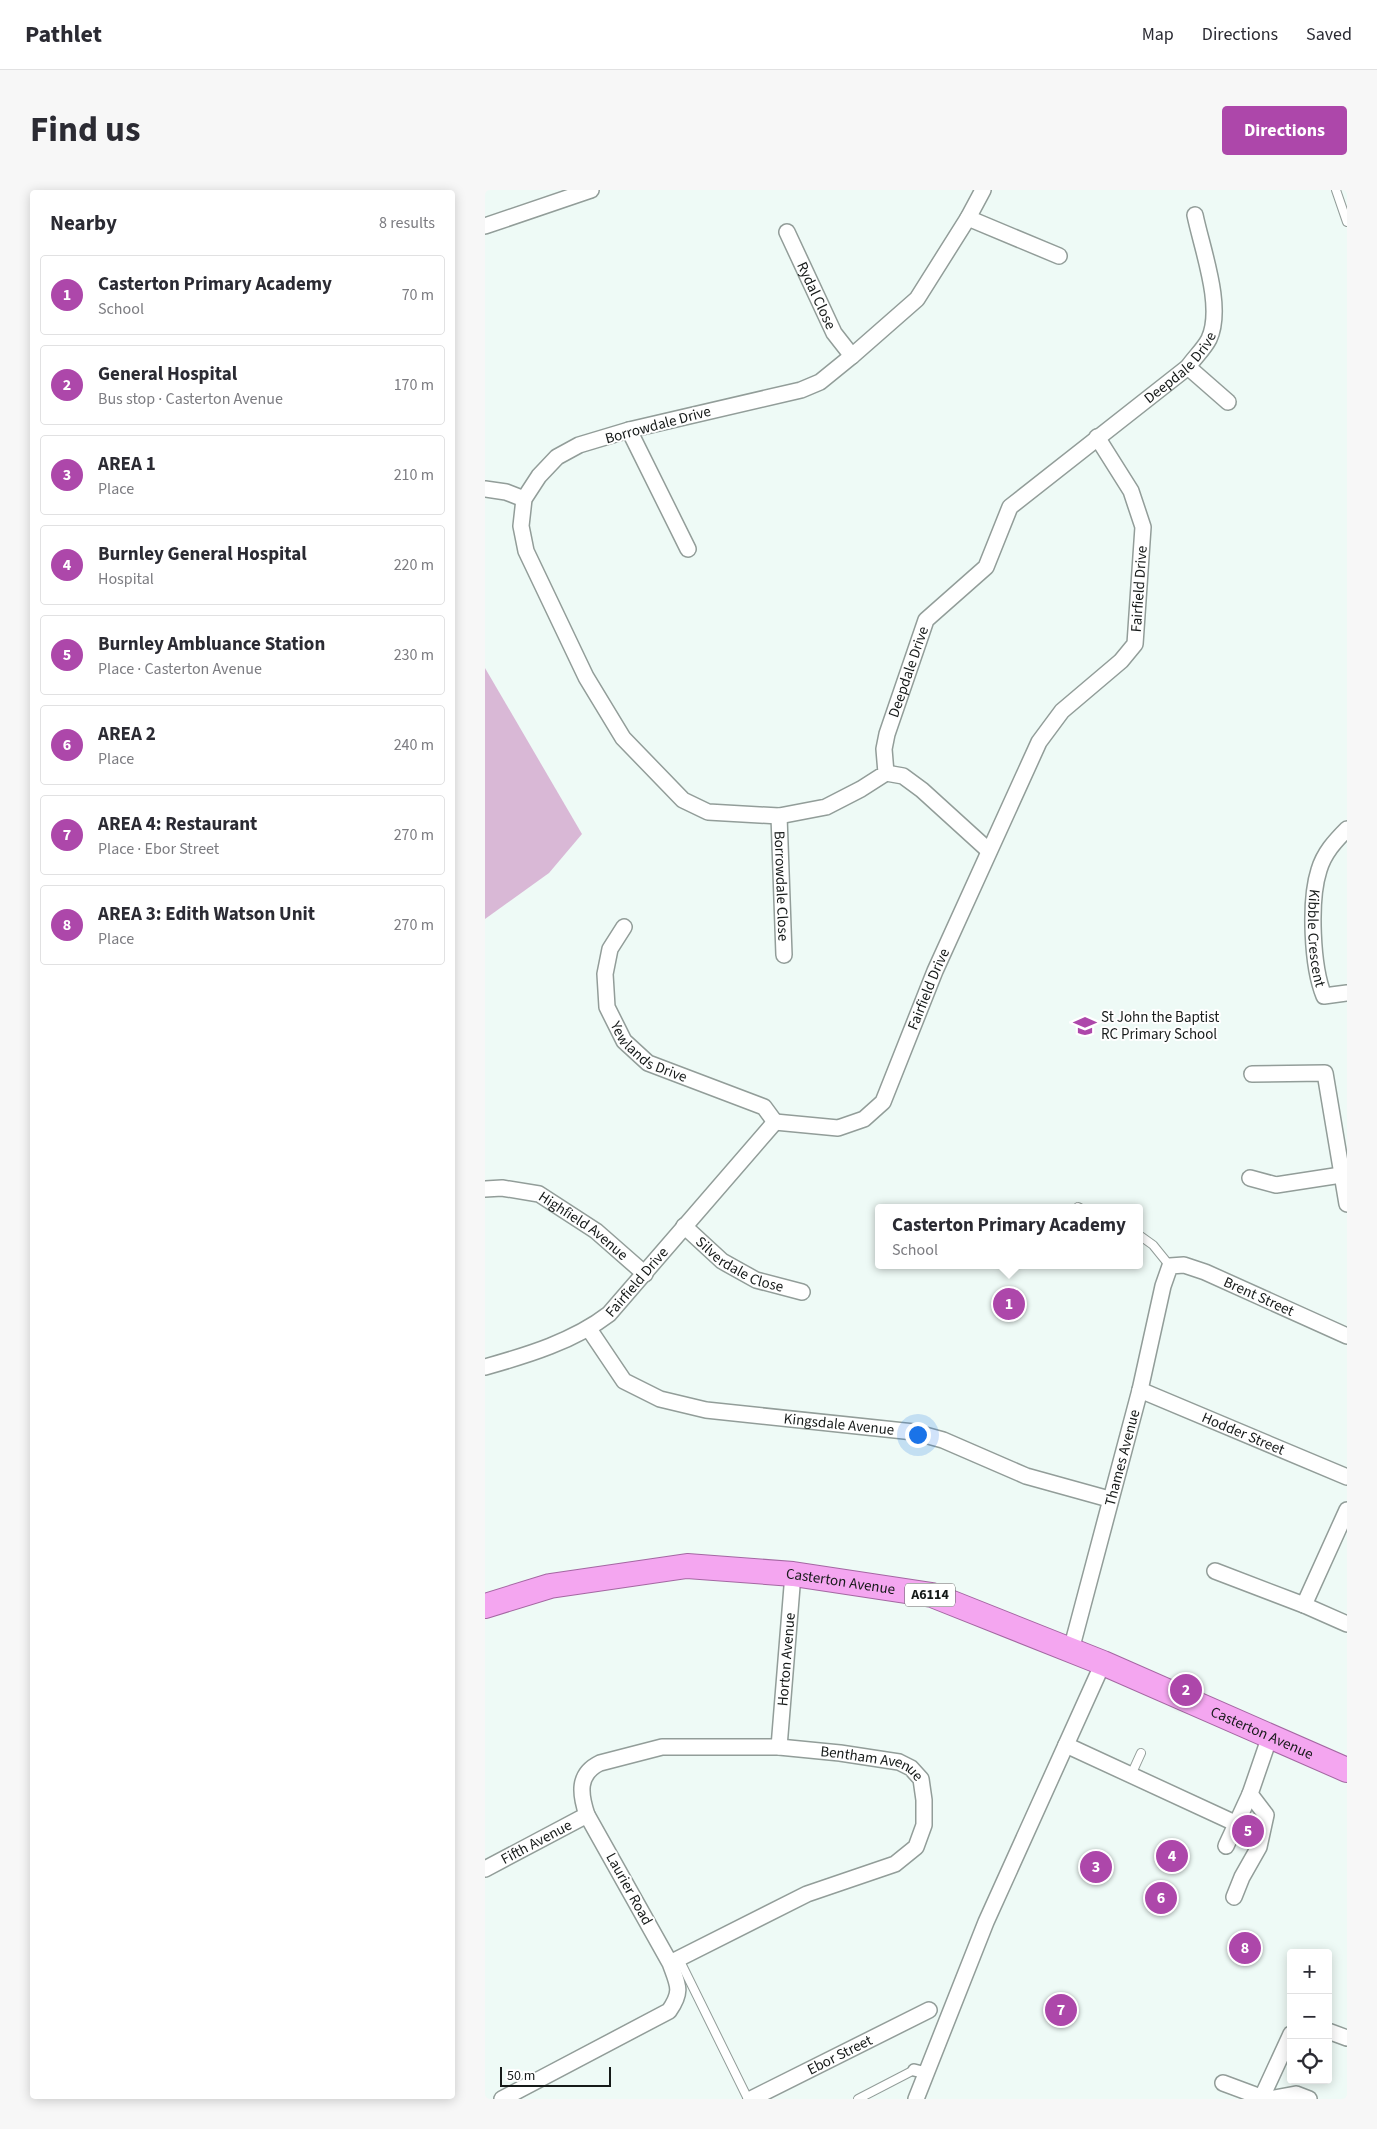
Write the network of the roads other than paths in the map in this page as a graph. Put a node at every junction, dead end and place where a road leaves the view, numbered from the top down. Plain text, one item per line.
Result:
1 (591, 190) edge
2 (983, 190) edge
3 (1337, 190) edge
4 (1195, 215) dead end
5 (968, 218) junction
6 (1347, 222) edge
7 (485, 226) edge
8 (787, 232) dead end
9 (1059, 256) dead end
10 (852, 356) junction
11 (1188, 367) junction
12 (1228, 402) dead end
13 (629, 430) junction
14 (1097, 437) junction
15 (485, 490) edge
16 (524, 499) junction
17 (688, 549) dead end
18 (886, 773) junction
19 (779, 816) junction
20 (1347, 829) edge
21 (988, 850) junction
22 (623, 927) dead end
23 (784, 954) dead end
24 (1347, 993) edge
25 (1252, 1074) dead end
26 (775, 1122) junction
27 (1341, 1176) junction
28 (1250, 1178) dead end
29 (485, 1189) edge
30 (1347, 1204) edge
31 (684, 1226) junction
32 (1143, 1238) edge
33 (1170, 1266) junction
34 (645, 1274) junction
35 (802, 1292) dead end
36 (589, 1329) junction
37 (1347, 1336) edge
38 (485, 1367) edge
39 (1140, 1390) junction
40 (1347, 1476) edge
41 (1109, 1499) junction
42 (1347, 1510) edge
43 (1215, 1571) dead end
44 (793, 1574) junction
45 (1304, 1605) junction
46 (485, 1606) edge
47 (1347, 1624) edge
48 (1071, 1650) junction
49 (1103, 1663) junction
50 (1270, 1736) junction
51 (1066, 1745) junction
52 (779, 1747) junction
53 (1141, 1752) dead end
54 (1347, 1770) edge
55 (1131, 1775) junction
56 (1250, 1794) junction
57 (587, 1815) junction
58 (1237, 1824) junction
59 (1226, 1846) dead end
60 (485, 1869) edge
61 (1234, 1898) dead end
62 (675, 1961) junction
63 (929, 2010) dead end
64 (1332, 2032) edge
65 (1347, 2038) edge
66 (1289, 2039) edge
67 (920, 2071) junction
68 (1223, 2083) dead end
69 (1266, 2098) edge
70 (502, 2099) edge
71 (749, 2099) edge
72 (858, 2099) edge
73 (916, 2099) edge
74 (1309, 2099) edge

1 - 7 street
2 - 5 street, Borrowdale Drive
3 - 6 lane
4 - 11 street, Deepdale Drive
5 - 9 street
5 - 10 street, Borrowdale Drive
8 - 10 street, Rydal Close
10 - 13 street, Borrowdale Drive
11 - 12 street
11 - 14 street, Deepdale Drive
13 - 16 street, Borrowdale Drive
13 - 17 street
14 - 18 street, Deepdale Drive
14 - 21 street, Fairfield Drive
15 - 16 street
16 - 19 street, Borrowdale Drive
18 - 19 street
18 - 21 street
19 - 23 street, Borrowdale Close
20 - 24 street, Kibble Crescent
21 - 26 street, Fairfield Drive
22 - 26 street, Yewlands Drive
25 - 27 street
26 - 31 street, Fairfield Drive
27 - 28 street
27 - 30 street
29 - 34 street, Highfield Avenue
31 - 34 street, Fairfield Drive
31 - 35 street, Silverdale Close
32 - 33 lane
33 - 37 street, Brent Street
33 - 39 street, Thames Avenue
34 - 36 street, Fairfield Drive
36 - 38 street, Fairfield Drive
36 - 41 street, Kingsdale Avenue
39 - 40 street, Hodder Street
39 - 41 street, Thames Avenue
41 - 48 street, Thames Avenue
42 - 45 street
43 - 45 street
44 - 46 highway, Casterton Avenue / A6114
44 - 48 highway, Casterton Avenue / A6114
44 - 52 street, Horton Avenue
45 - 47 street
48 - 49 highway, Casterton Avenue / A6114
49 - 50 highway, Casterton Avenue / A6114
49 - 51 street
50 - 54 highway, Casterton Avenue / A6114
50 - 56 street
51 - 55 street
51 - 67 street
52 - 57 street, Bentham Avenue
52 - 62 street, Bentham Avenue
53 - 55 lane
55 - 58 street
56 - 58 street
56 - 61 street
57 - 60 street, Fifth Avenue
57 - 62 street, Laurier Road
58 - 59 street
62 - 70 street
62 - 71 lane, Laurier Road
63 - 71 street, Ebor Street
64 - 65 street
66 - 69 street
67 - 72 lane
67 - 73 street
68 - 69 street
69 - 74 street

